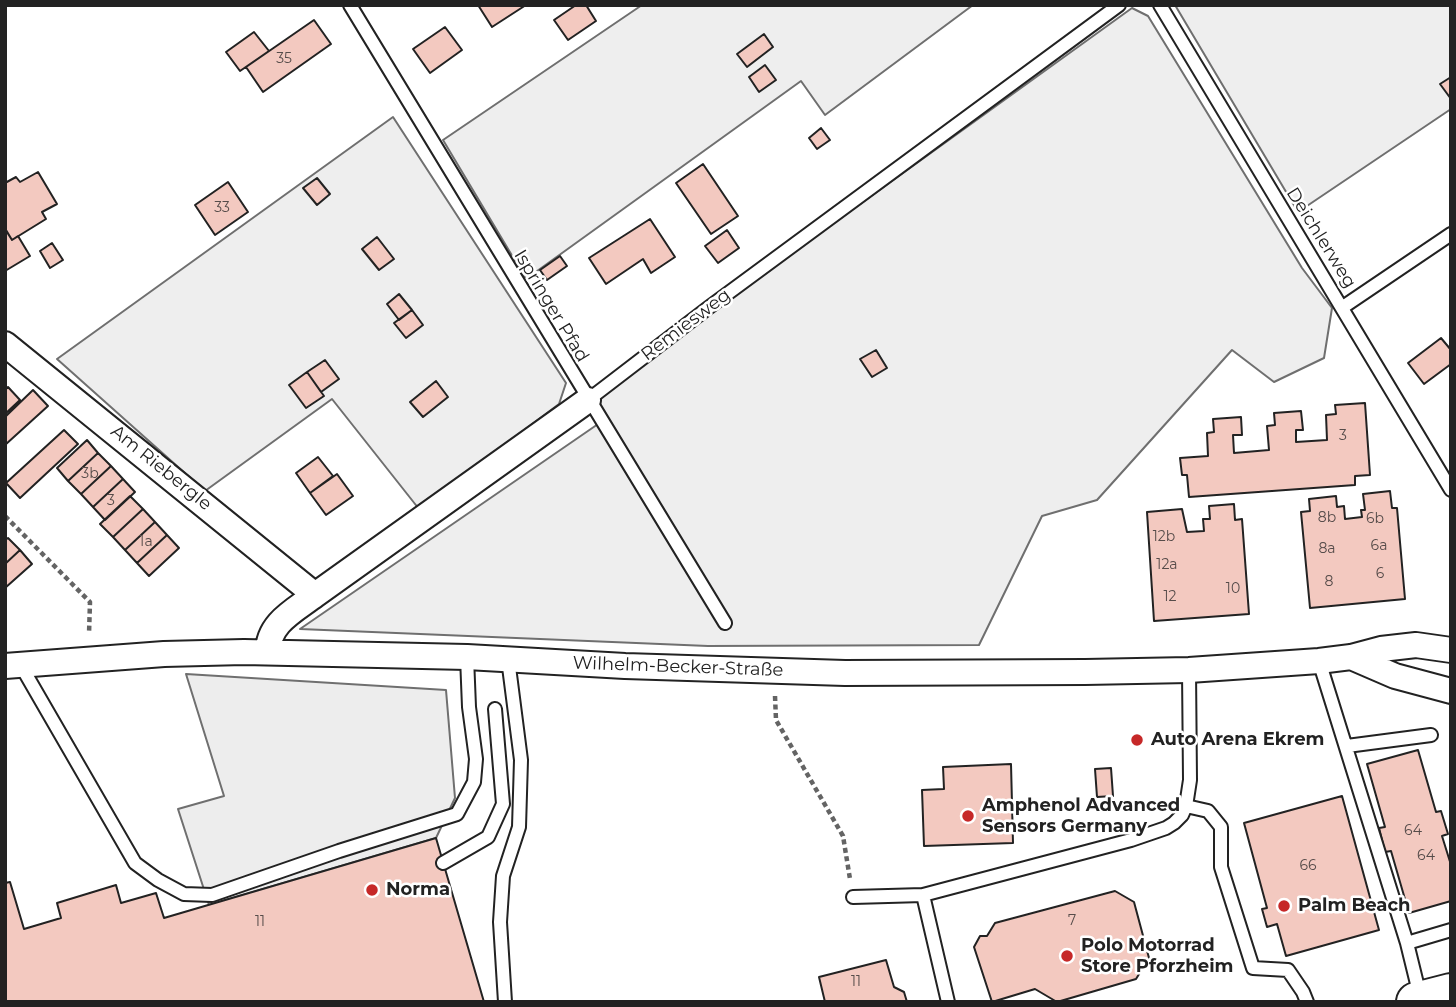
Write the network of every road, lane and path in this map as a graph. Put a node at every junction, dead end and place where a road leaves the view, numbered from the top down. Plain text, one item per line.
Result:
1 (351, 5) edge
2 (1119, 5) edge
3 (1160, 5) edge
4 (1451, 234) edge
5 (1343, 307) junction
6 (5, 344) edge
7 (588, 400) junction
8 (1451, 490) edge
9 (5, 516) edge
10 (315, 594) junction
11 (724, 623) dead end
12 (1451, 650) edge
13 (268, 652) junction
14 (467, 657) junction
15 (1351, 657) junction
16 (88, 659) junction
17 (508, 659) junction
18 (1320, 661) junction
19 (13, 665) edge
20 (1189, 670) junction
21 (775, 671) junction
22 (1451, 691) edge
23 (495, 709) dead end
24 (1430, 735) dead end
25 (1347, 746) junction
26 (1186, 806) junction
27 (443, 863) dead end
28 (923, 895) junction
29 (853, 897) joint
30 (1451, 930) edge
31 (1406, 943) junction
32 (1429, 998) edge
33 (505, 1002) edge
34 (948, 1002) edge
35 (1307, 1002) edge

1 - 7 lane, Ispringer Pfad
2 - 7 lane, Remiesweg
3 - 5 lane, Deichlerweg
4 - 5 lane
5 - 8 lane, Deichlerweg
6 - 10 street, Am Riebergle
7 - 10 street, Remiesweg
7 - 11 lane, Ispringer Pfad
9 - 16 path
10 - 13 street, Remiesweg
12 - 15 street, Wilhelm-Becker-Straße
13 - 14 street, Wilhelm-Becker-Straße
13 - 16 street, Wilhelm-Becker-Straße
14 - 17 street, Wilhelm-Becker-Straße
14 - 19 lane
15 - 18 street, Wilhelm-Becker-Straße
15 - 22 street
16 - 19 street, Wilhelm-Becker-Straße
17 - 21 street, Wilhelm-Becker-Straße
17 - 33 lane
18 - 20 street, Wilhelm-Becker-Straße
18 - 25 lane
20 - 21 street, Wilhelm-Becker-Straße
20 - 26 lane
21 - 29 path
23 - 27 lane
24 - 25 lane
25 - 31 lane
26 - 28 lane
26 - 35 lane
28 - 29 lane
28 - 34 lane
30 - 31 lane
31 - 32 lane

